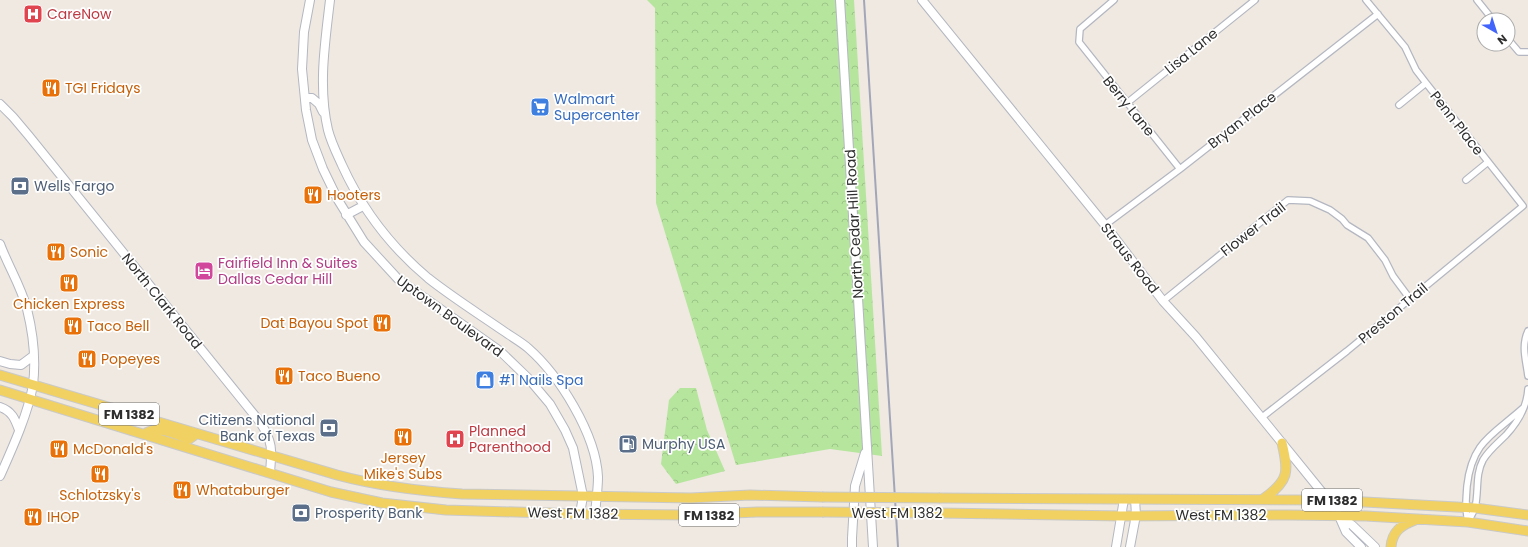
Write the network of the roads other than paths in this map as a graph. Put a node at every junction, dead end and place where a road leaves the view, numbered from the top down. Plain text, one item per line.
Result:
1 (310, 0) edge
2 (330, 0) edge
3 (840, 0) edge
4 (922, 0) edge
5 (1114, 0) edge
6 (1255, 0) edge
7 (1366, 0) edge
8 (1477, 0) edge
9 (1487, 12) edge
10 (1378, 14) junction
11 (1516, 48) edge
12 (1528, 52) edge
13 (1426, 83) junction
14 (305, 98) junction
15 (1127, 103) junction
16 (0, 104) edge
17 (1399, 105) dead end
18 (328, 130) junction
19 (1488, 162) junction
20 (1180, 169) junction
21 (1466, 180) dead end
22 (363, 206) junction
23 (1522, 206) joint
24 (346, 215) junction
25 (1105, 225) junction
26 (0, 244) edge
27 (1410, 299) junction
28 (1164, 301) junction
29 (1528, 331) edge
30 (33, 356) junction
31 (0, 361) edge
32 (0, 375) edge
33 (1528, 376) edge
34 (33, 384) junction
35 (1528, 389) edge
36 (0, 390) edge
37 (30, 400) junction
38 (0, 407) edge
39 (1524, 407) junction
40 (1261, 418) junction
41 (148, 419) junction
42 (126, 428) junction
43 (19, 430) junction
44 (145, 434) junction
45 (196, 434) junction
46 (1282, 443) junction
47 (867, 449) junction
48 (272, 456) junction
49 (270, 472) junction
50 (0, 476) edge
51 (583, 496) junction
52 (596, 496) junction
53 (1124, 499) junction
54 (1135, 499) junction
55 (1263, 500) junction
56 (1328, 500) junction
57 (1470, 508) junction
58 (580, 514) junction
59 (595, 514) junction
60 (1136, 515) junction
61 (1528, 515) edge
62 (1122, 516) junction
63 (1339, 516) junction
64 (1419, 519) junction
65 (1468, 522) junction
66 (1528, 531) edge
67 (852, 547) edge
68 (872, 547) edge
69 (1116, 547) edge
70 (1130, 547) edge
71 (1361, 547) edge
72 (1375, 547) edge
73 (1392, 547) edge

1 - 14 street, Uptown Boulevard
2 - 18 street, Uptown Boulevard
3 - 47 street, North Cedar Hill Road
4 - 25 street, Straus Road
5 - 15 street, Berry Lane
6 - 15 street, Lisa Lane
7 - 10 street, Penn Place
8 - 9 street
10 - 13 street, Penn Place
10 - 20 street, Bryan Place
11 - 12 street
13 - 17 street, Penn Place
13 - 19 street, Penn Place
14 - 18 street
14 - 24 street, Uptown Boulevard
15 - 20 street, Berry Lane
16 - 48 street, North Clark Road
18 - 22 street, Uptown Boulevard
19 - 21 street, Penn Place
19 - 23 street, Penn Place
20 - 25 street, Bryan Place
22 - 24 street
22 - 52 street, Uptown Boulevard
23 - 27 street, Preston Trail
24 - 51 street, Uptown Boulevard
25 - 28 street, Straus Road
26 - 30 street
27 - 28 street, Flower Trail
27 - 40 street, Preston Trail
28 - 40 street, Straus Road
29 - 33 street
30 - 31 street
30 - 34 street
32 - 34 main road, FM 1382
34 - 37 street
34 - 41 main road, FM 1382
35 - 39 street
36 - 37 main road, FM 1382
37 - 42 main road, FM 1382
37 - 43 street
38 - 43 street
39 - 57 street
39 - 57 street
40 - 46 street, Straus Road
41 - 42 main road
41 - 45 main road, FM 1382
42 - 44 main road, FM 1382
43 - 50 street
44 - 45 main road
44 - 49 main road, FM 1382
45 - 48 main road, FM 1382
46 - 55 main road
46 - 56 street, Straus Road
47 - 67 street, North Cedar Hill Road
47 - 68 street, North Cedar Hill Road
48 - 49 street, North Clark Road
48 - 51 main road, West FM 1382 / FM 1382
49 - 58 main road, West FM 1382 / FM 1382
51 - 52 main road, West FM 1382 / FM 1382
51 - 58 street, Uptown Boulevard
52 - 53 main road, West FM 1382 / FM 1382, bridge
52 - 59 street, Uptown Boulevard
53 - 54 main road, West FM 1382 / FM 1382
53 - 62 street
54 - 55 main road, West FM 1382 / FM 1382
54 - 60 street
55 - 56 main road, West FM 1382 / FM 1382
56 - 57 main road, West FM 1382 / FM 1382
56 - 63 street, Straus Road
57 - 61 main road, West FM 1382 / FM 1382
57 - 65 street
57 - 65 street
58 - 59 main road, West FM 1382 / FM 1382
59 - 62 main road, West FM 1382 / FM 1382, bridge
60 - 62 main road, West FM 1382 / FM 1382
60 - 63 main road, West FM 1382 / FM 1382
60 - 70 street
62 - 69 street
63 - 64 main road, West FM 1382 / FM 1382
63 - 71 street
63 - 72 street
64 - 65 main road, West FM 1382 / FM 1382
64 - 73 main road
65 - 66 main road, West FM 1382 / FM 1382

